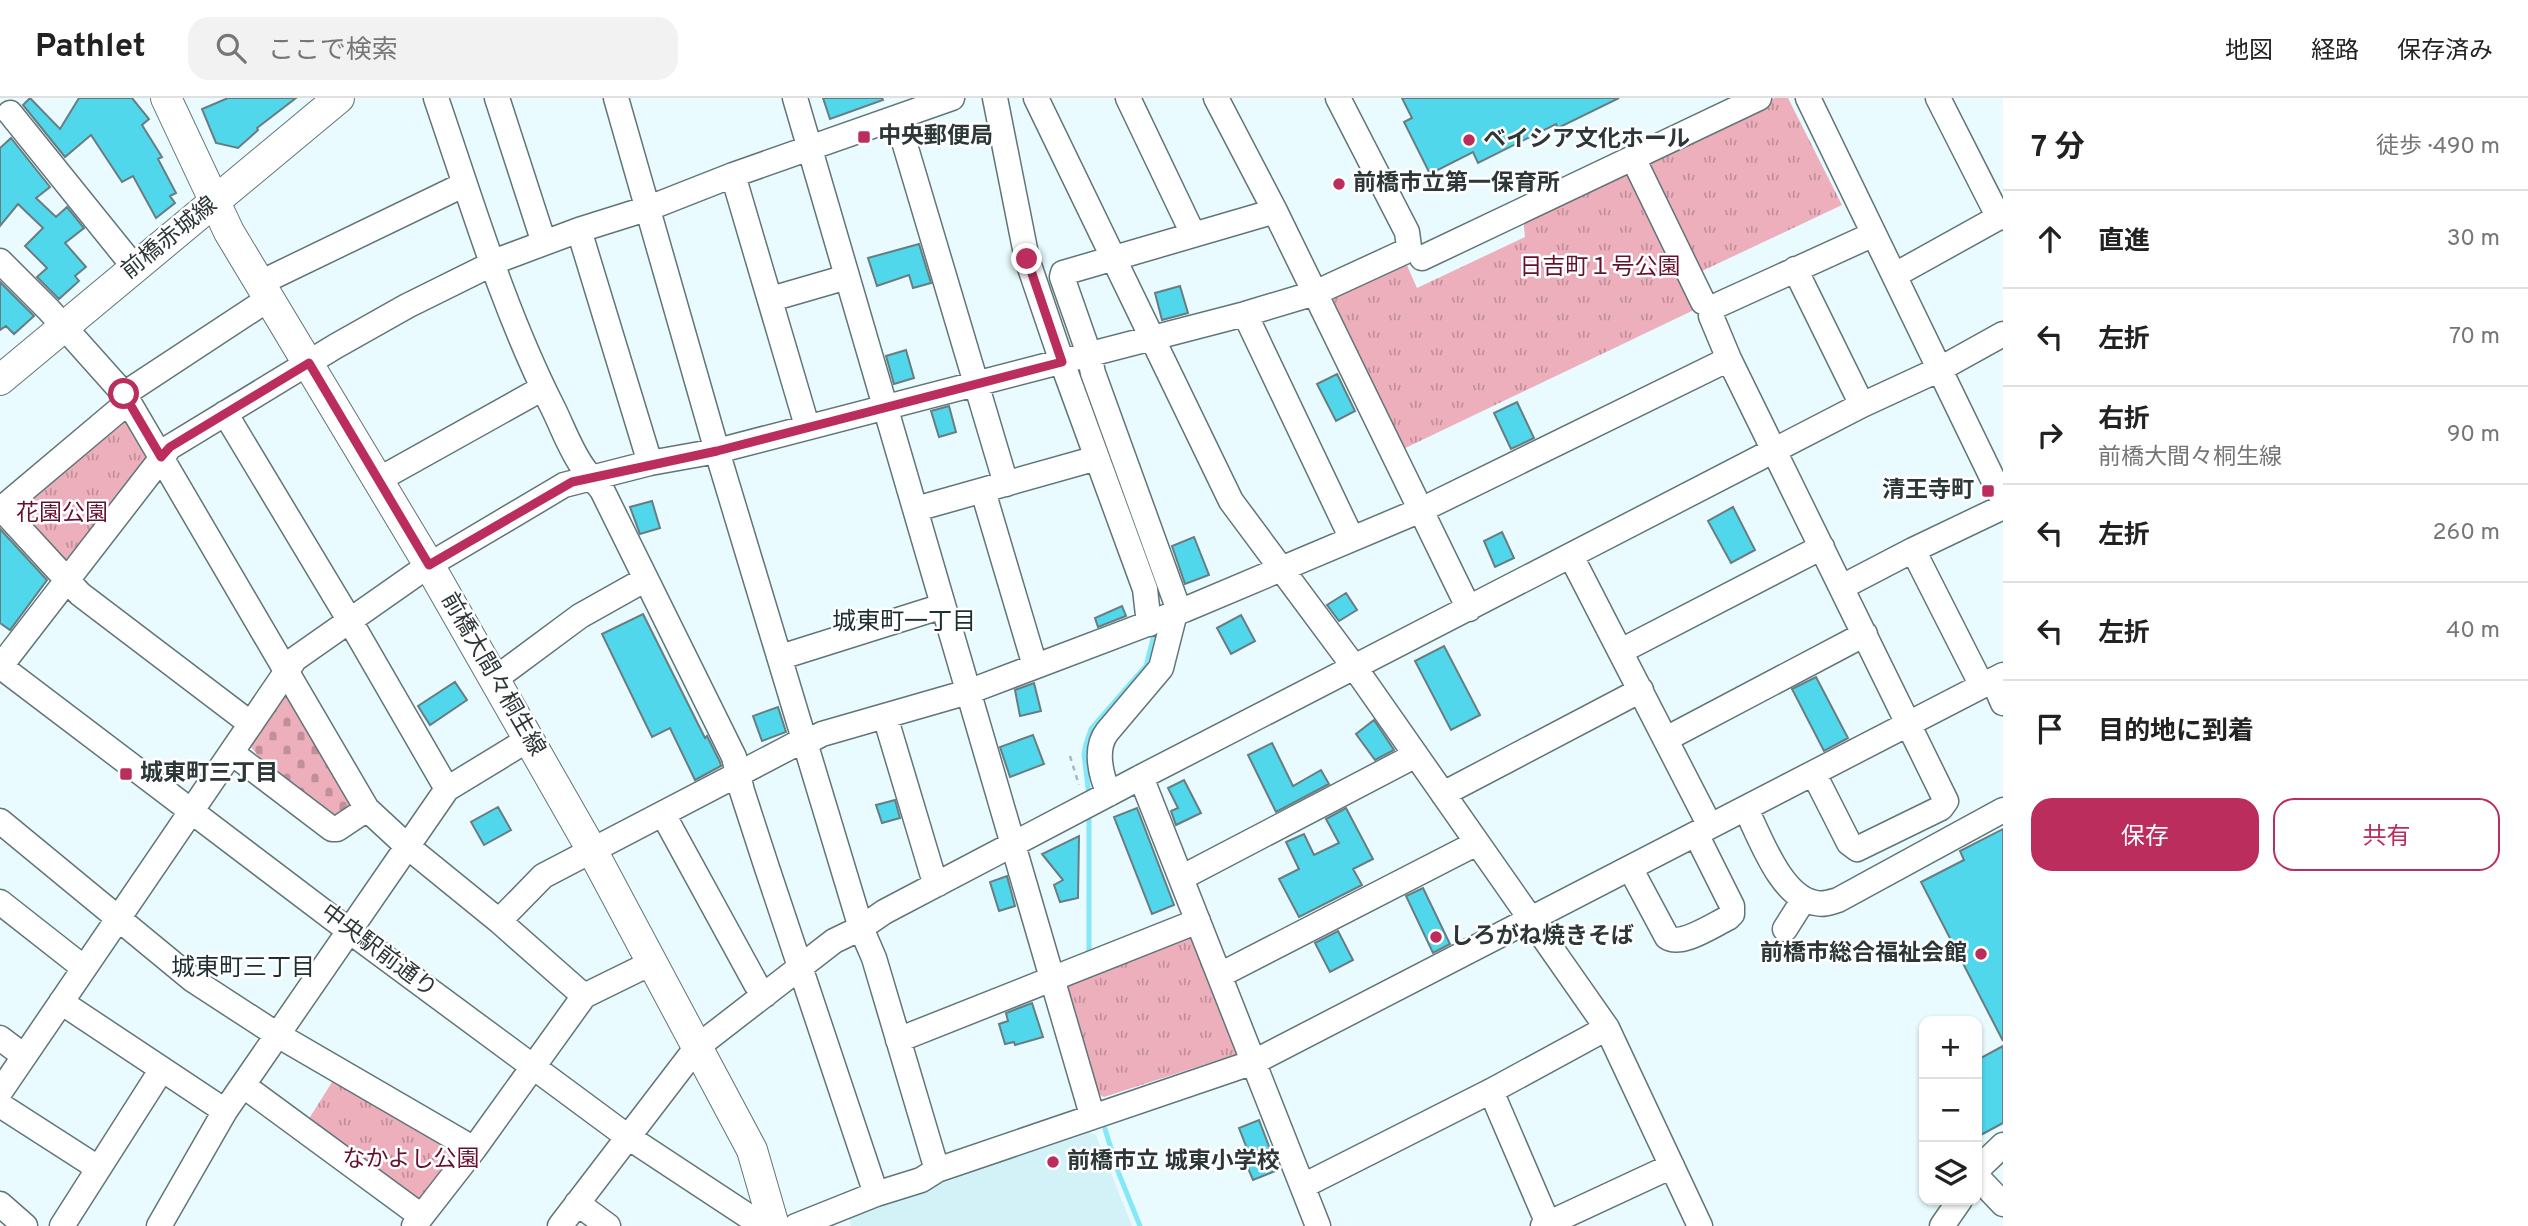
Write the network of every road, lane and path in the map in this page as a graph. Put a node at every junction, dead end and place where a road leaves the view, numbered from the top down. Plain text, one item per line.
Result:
1 (166, 98) edge
2 (339, 98) edge
3 (436, 98) edge
4 (497, 98) edge
5 (617, 98) edge
6 (795, 98) edge
7 (953, 98) edge
8 (995, 98) edge
9 (1036, 98) edge
10 (1128, 98) edge
11 (1216, 98) edge
12 (1338, 98) edge
13 (1759, 98) edge
14 (1808, 98) edge
15 (1938, 98) edge
16 (11, 112) edge
17 (897, 118) junction
18 (810, 149) junction
19 (1633, 158) junction
20 (733, 175) junction
21 (463, 185) junction
22 (215, 202) junction
23 (649, 208) junction
24 (1274, 209) junction
25 (2001, 217) edge
26 (579, 230) junction
27 (1193, 234) junction
28 (1874, 234) junction
29 (544, 243) junction
30 (1113, 257) junction
31 (1422, 258) dead end
32 (0, 261) edge
33 (492, 264) junction
34 (135, 268) junction
35 (1795, 270) junction
36 (1895, 275) junction
37 (848, 277) junction
38 (265, 290) junction
39 (1315, 293) junction
40 (771, 299) junction
41 (1703, 302) dead end
42 (1245, 314) junction
43 (64, 327) junction
44 (2003, 334) edge
45 (1153, 338) junction
46 (1076, 358) junction
47 (1729, 359) junction
48 (309, 363) junction
49 (1940, 369) junction
50 (0, 380) edge
51 (977, 383) junction
52 (543, 388) junction
53 (126, 399) junction
54 (1862, 405) junction
55 (886, 408) junction
56 (225, 413) junction
57 (807, 426) junction
58 (717, 451) junction
59 (1776, 451) junction
60 (161, 457) junction
61 (1097, 458) junction
62 (650, 463) junction
63 (593, 477) junction
64 (378, 481) junction
65 (994, 488) junction
66 (2003, 500) edge
67 (1, 508) edge
68 (2003, 508) edge
69 (916, 509) junction
70 (1421, 510) junction
71 (1352, 539) junction
72 (1822, 547) junction
73 (1913, 550) junction
74 (1571, 556) junction
75 (429, 565) junction
76 (1280, 569) junction
77 (646, 579) junction
78 (67, 582) junction
79 (1842, 587) junction
80 (943, 606) junction
81 (1469, 609) junction
82 (1162, 618) junction
83 (350, 621) junction
84 (1865, 634) junction
85 (1620, 652) junction
86 (781, 657) junction
87 (0, 666) edge
88 (1035, 666) junction
89 (1355, 668) junction
90 (285, 673) junction
91 (495, 679) junction
92 (1993, 680) edge
93 (1641, 690) junction
94 (968, 692) junction
95 (2003, 703) edge
96 (886, 716) junction
97 (251, 724) junction
98 (1909, 724) junction
99 (529, 739) junction
100 (1666, 739) junction
101 (805, 743) junction
102 (232, 753) junction
103 (1416, 755) junction
104 (1070, 756) dead end
105 (738, 774) junction
106 (1814, 774) junction
107 (1141, 777) junction
108 (447, 789) junction
109 (1443, 794) junction
110 (1093, 798) junction
111 (367, 809) junction
112 (1746, 809) junction
113 (2003, 810) edge
114 (191, 812) junction
115 (663, 814) junction
116 (0, 821) edge
117 (1703, 830) junction
118 (1477, 843) junction
119 (1013, 845) junction
120 (408, 847) junction
121 (593, 852) junction
122 (1630, 869) junction
123 (1181, 878) junction
124 (938, 884) junction
125 (1804, 899) junction
126 (0, 902) edge
127 (117, 919) junction
128 (1531, 920) junction
129 (499, 921) junction
130 (1198, 921) junction
131 (861, 928) junction
132 (1785, 929) dead end
133 (348, 930) junction
134 (652, 966) junction
135 (84, 968) junction
136 (800, 968) junction
137 (1220, 975) junction
138 (1052, 979) junction
139 (765, 995) junction
140 (584, 996) junction
141 (61, 1002) junction
142 (1608, 1028) junction
143 (276, 1034) junction
144 (0, 1038) edge
145 (898, 1040) junction
146 (697, 1047) junction
147 (24, 1056) junction
148 (1254, 1062) junction
149 (533, 1067) junction
150 (162, 1069) junction
151 (244, 1086) junction
152 (0, 1091) edge
153 (1491, 1091) junction
154 (0, 1105) edge
155 (225, 1111) junction
156 (1092, 1115) junction
157 (628, 1137) junction
158 (2003, 1145) edge
159 (474, 1149) junction
160 (1982, 1165) edge
161 (1672, 1166) junction
162 (98, 1168) junction
163 (937, 1170) junction
164 (1982, 1182) edge
165 (1303, 1186) junction
166 (876, 1194) junction
167 (578, 1203) junction
168 (2003, 1204) edge
169 (0, 1205) edge
170 (418, 1221) edge
171 (1312, 1224) edge
172 (1547, 1225) edge
173 (25, 1226) edge
174 (62, 1226) edge
175 (159, 1226) edge
176 (560, 1226) edge
177 (608, 1226) edge
178 (763, 1226) edge
179 (774, 1226) edge
180 (796, 1226) edge
181 (1700, 1226) edge

1 - 22 main road, 前橋大間々桐生線
2 - 22 main road, 前橋赤城線
3 - 21 street
4 - 29 street
5 - 23 street
6 - 18 street
7 - 17 street
8 - 46 street
9 - 30 street
10 - 27 street
11 - 24 street
12 - 39 street
13 - 19 street
14 - 28 street
15 - 25 street
16 - 34 street
17 - 18 street
17 - 51 street
18 - 20 street
18 - 37 street
19 - 31 street
19 - 41 street
20 - 23 street
20 - 40 street
21 - 33 street
21 - 38 street
22 - 34 main road, 前橋赤城線
22 - 38 main road, 前橋大間々桐生線
23 - 26 street
23 - 58 street
24 - 27 street
24 - 39 street
25 - 36 street
26 - 29 street
26 - 62 street
27 - 30 street
28 - 35 street
28 - 36 street
29 - 33 street
30 - 45 street
30 - 46 street
32 - 43 street
33 - 48 street
33 - 52 street
34 - 43 main road, 前橋赤城線
35 - 47 street
35 - 54 street
36 - 49 street
37 - 40 street
37 - 55 street
38 - 48 main road, 前橋大間々桐生線
38 - 53 street
39 - 42 street
39 - 70 street
40 - 57 street
42 - 45 street
42 - 71 street
43 - 50 main road, 前橋赤城線
43 - 53 street
44 - 49 street
45 - 46 street
45 - 76 street
46 - 51 street
46 - 61 street
46 - 82 street
47 - 59 street
47 - 70 street
48 - 56 street
48 - 64 main road, 前橋大間々桐生線
49 - 54 street
49 - 66 street
51 - 55 street
51 - 65 street
52 - 63 street
52 - 64 street
53 - 60 street
53 - 67 street
54 - 59 street
55 - 57 street
55 - 69 street
56 - 60 street
56 - 83 street
57 - 58 street
58 - 62 street
58 - 86 street
59 - 72 street
59 - 74 street
60 - 78 street
60 - 90 street
61 - 65 street
61 - 82 street
62 - 63 street
63 - 75 street
63 - 77 street
64 - 75 main road, 前橋大間々桐生線
65 - 69 street
65 - 88 street
67 - 78 street
68 - 73 street
69 - 80 street
70 - 71 street
70 - 81 street
71 - 76 street
72 - 79 street
72 - 85 street
73 - 79 street
73 - 92 street
74 - 81 street
74 - 85 street
75 - 83 street
75 - 91 main road, 前橋大間々桐生線
76 - 82 street
76 - 89 street
77 - 91 street
77 - 105 street
78 - 87 street
78 - 97 street
79 - 84 street
80 - 86 street
80 - 94 street
81 - 89 street
82 - 88 street
82 - 110 street
83 - 90 street
83 - 108 street
84 - 98 street
84 - 100 street
85 - 93 street
86 - 101 street
87 - 114 street, 中央駅前通り
88 - 94 street
89 - 103 street
89 - 107 street
90 - 97 street
90 - 111 street
91 - 99 main road, 前橋大間々桐生線
92 - 95 street
92 - 98 street
93 - 100 street
93 - 109 street
94 - 96 street
94 - 119 street
96 - 101 street
96 - 124 street
97 - 102 street
98 - 106 street
98 - 106 street
99 - 108 street
99 - 121 main road, 前橋大間々桐生線
100 - 117 street
101 - 105 street
101 - 131 street
102 - 111 street
102 - 114 street
103 - 109 street
103 - 123 street
104 - 110 path
105 - 115 street
105 - 136 street
106 - 112 street
107 - 110 street
107 - 123 street
108 - 120 street
109 - 118 street
110 - 119 street
111 - 120 street
112 - 117 street
112 - 125 street
113 - 125 street
114 - 127 street
114 - 133 street, 中央駅前通り
115 - 121 street
115 - 139 street
116 - 127 street
117 - 122 street
117 - 122 street
118 - 128 street
118 - 137 street
119 - 124 street
119 - 138 street
120 - 129 street
120 - 133 street
121 - 129 street
121 - 134 main road, 前橋大間々桐生線
122 - 128 street
123 - 130 street
124 - 131 street
125 - 132 street
126 - 135 street
127 - 135 street
127 - 143 street
128 - 142 street
128 - 148 street
129 - 140 street
130 - 137 street
130 - 138 street
131 - 136 street
131 - 145 street
133 - 143 street
133 - 149 street, 中央駅前通り
134 - 140 street
134 - 146 main road, 前橋大間々桐生線
135 - 141 street
136 - 139 street
136 - 166 street
137 - 148 street
138 - 145 street
138 - 156 street
139 - 146 street
140 - 149 street
141 - 147 street
141 - 150 street
142 - 153 street
142 - 161 street
143 - 151 street
143 - 159 street
144 - 147 street
145 - 163 street
146 - 157 street
146 - 179 main road, 前橋大間々桐生線
147 - 152 street
148 - 156 street
148 - 165 street
149 - 157 street, 中央駅前通り
149 - 159 street
150 - 155 street
150 - 162 street
151 - 155 street
151 - 170 street
153 - 165 street
153 - 172 street
154 - 162 street
155 - 175 street
156 - 163 street
157 - 167 street
157 - 178 street, 中央駅前通り
158 - 160 street
159 - 170 street
161 - 172 street
161 - 181 street
162 - 174 street
163 - 166 street
164 - 168 street
165 - 171 street
166 - 180 street
167 - 176 street
167 - 177 street
169 - 173 street

